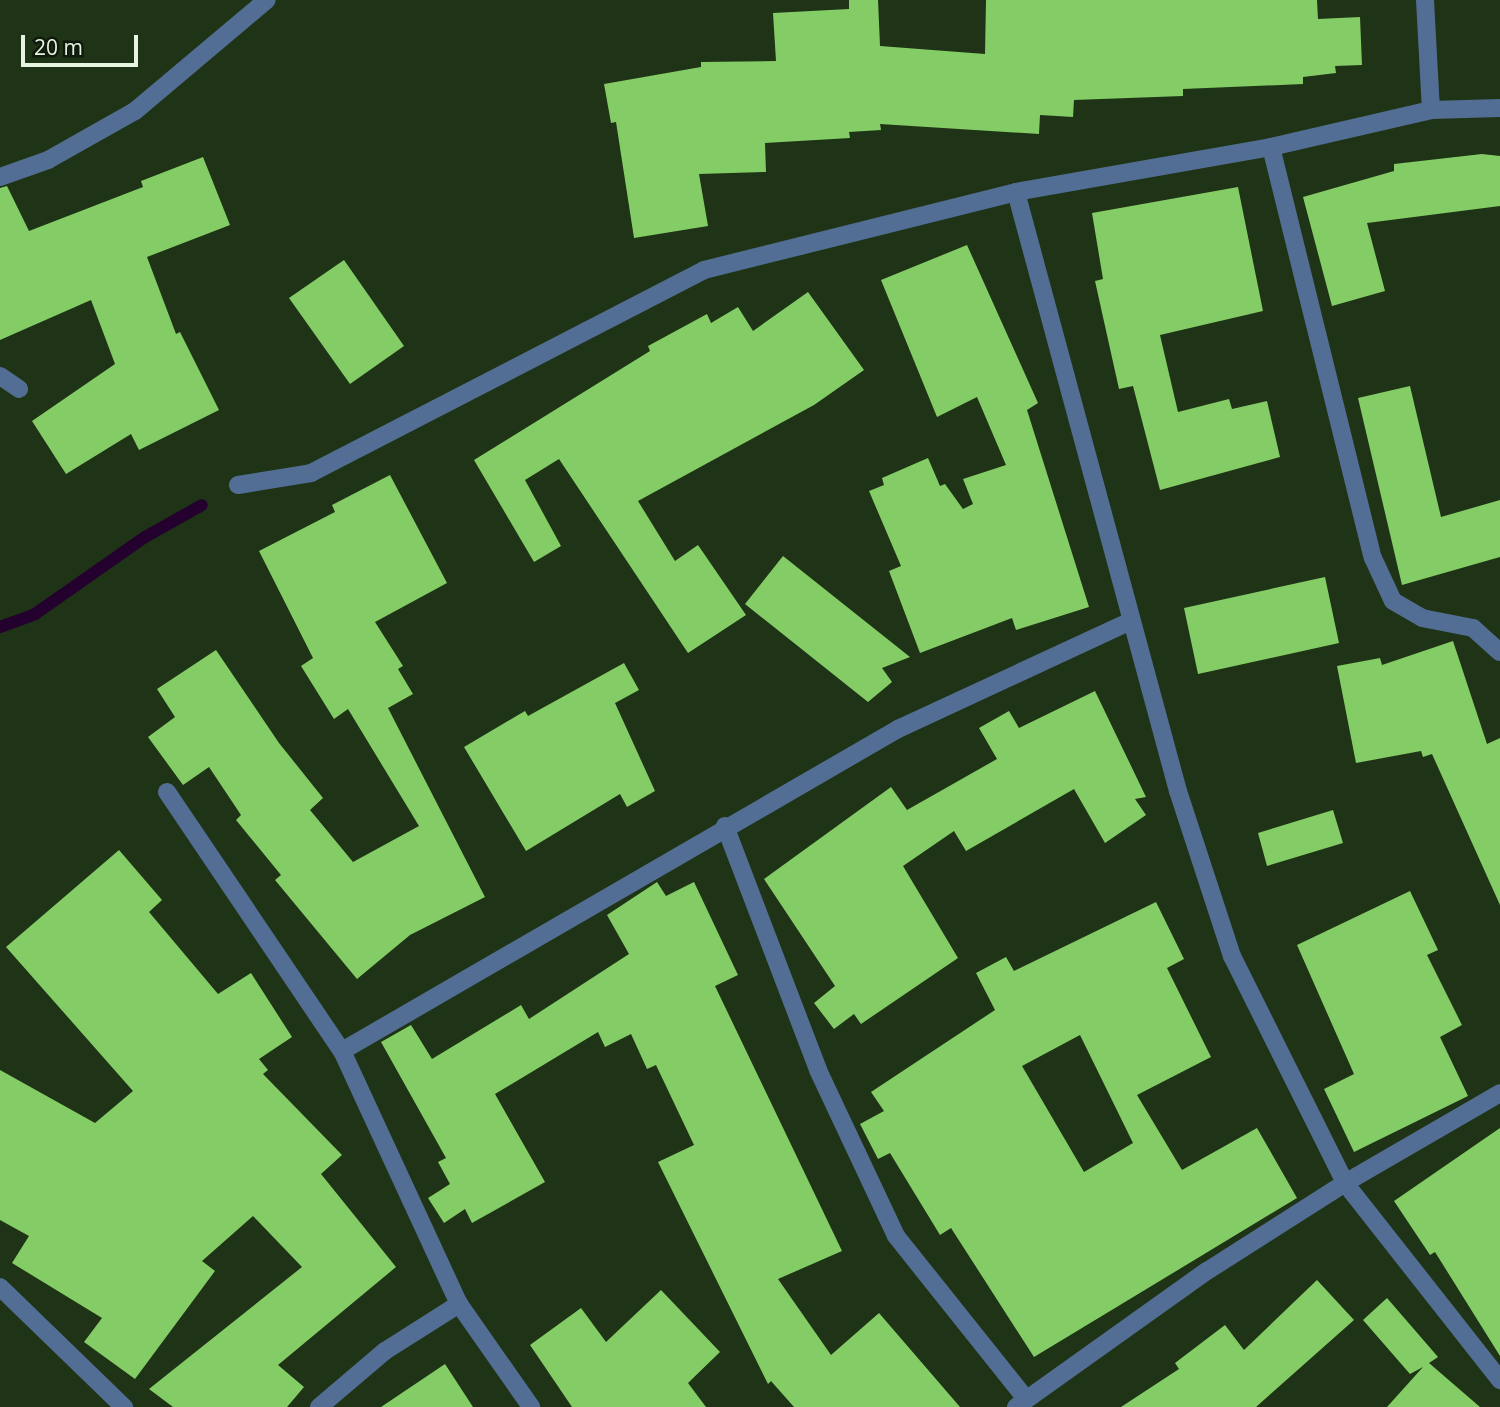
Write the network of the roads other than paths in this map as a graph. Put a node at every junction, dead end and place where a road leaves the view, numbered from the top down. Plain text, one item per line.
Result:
1 (267, 0) edge
2 (1425, 0) edge
3 (1500, 108) edge
4 (1432, 110) junction
5 (1270, 147) junction
6 (0, 177) edge
7 (1016, 192) junction
8 (0, 376) edge
9 (19, 389) dead end
10 (238, 485) dead end
11 (1131, 621) junction
12 (1500, 652) edge
13 (167, 792) dead end
14 (725, 826) junction
15 (342, 1051) junction
16 (1500, 1093) edge
17 (1345, 1183) junction
18 (0, 1287) edge
19 (459, 1304) junction
20 (1500, 1380) edge
21 (1021, 1403) edge
22 (124, 1407) edge
23 (319, 1407) edge
24 (531, 1407) edge

1 - 6 street
2 - 4 street
3 - 4 street
4 - 5 street
5 - 7 street
5 - 12 street
7 - 10 street
7 - 11 street
8 - 9 street
11 - 14 street
11 - 17 street
13 - 15 street
14 - 15 street
14 - 21 street
15 - 19 street
16 - 17 street
17 - 20 street
17 - 21 street
18 - 22 street
19 - 23 street
19 - 24 street

